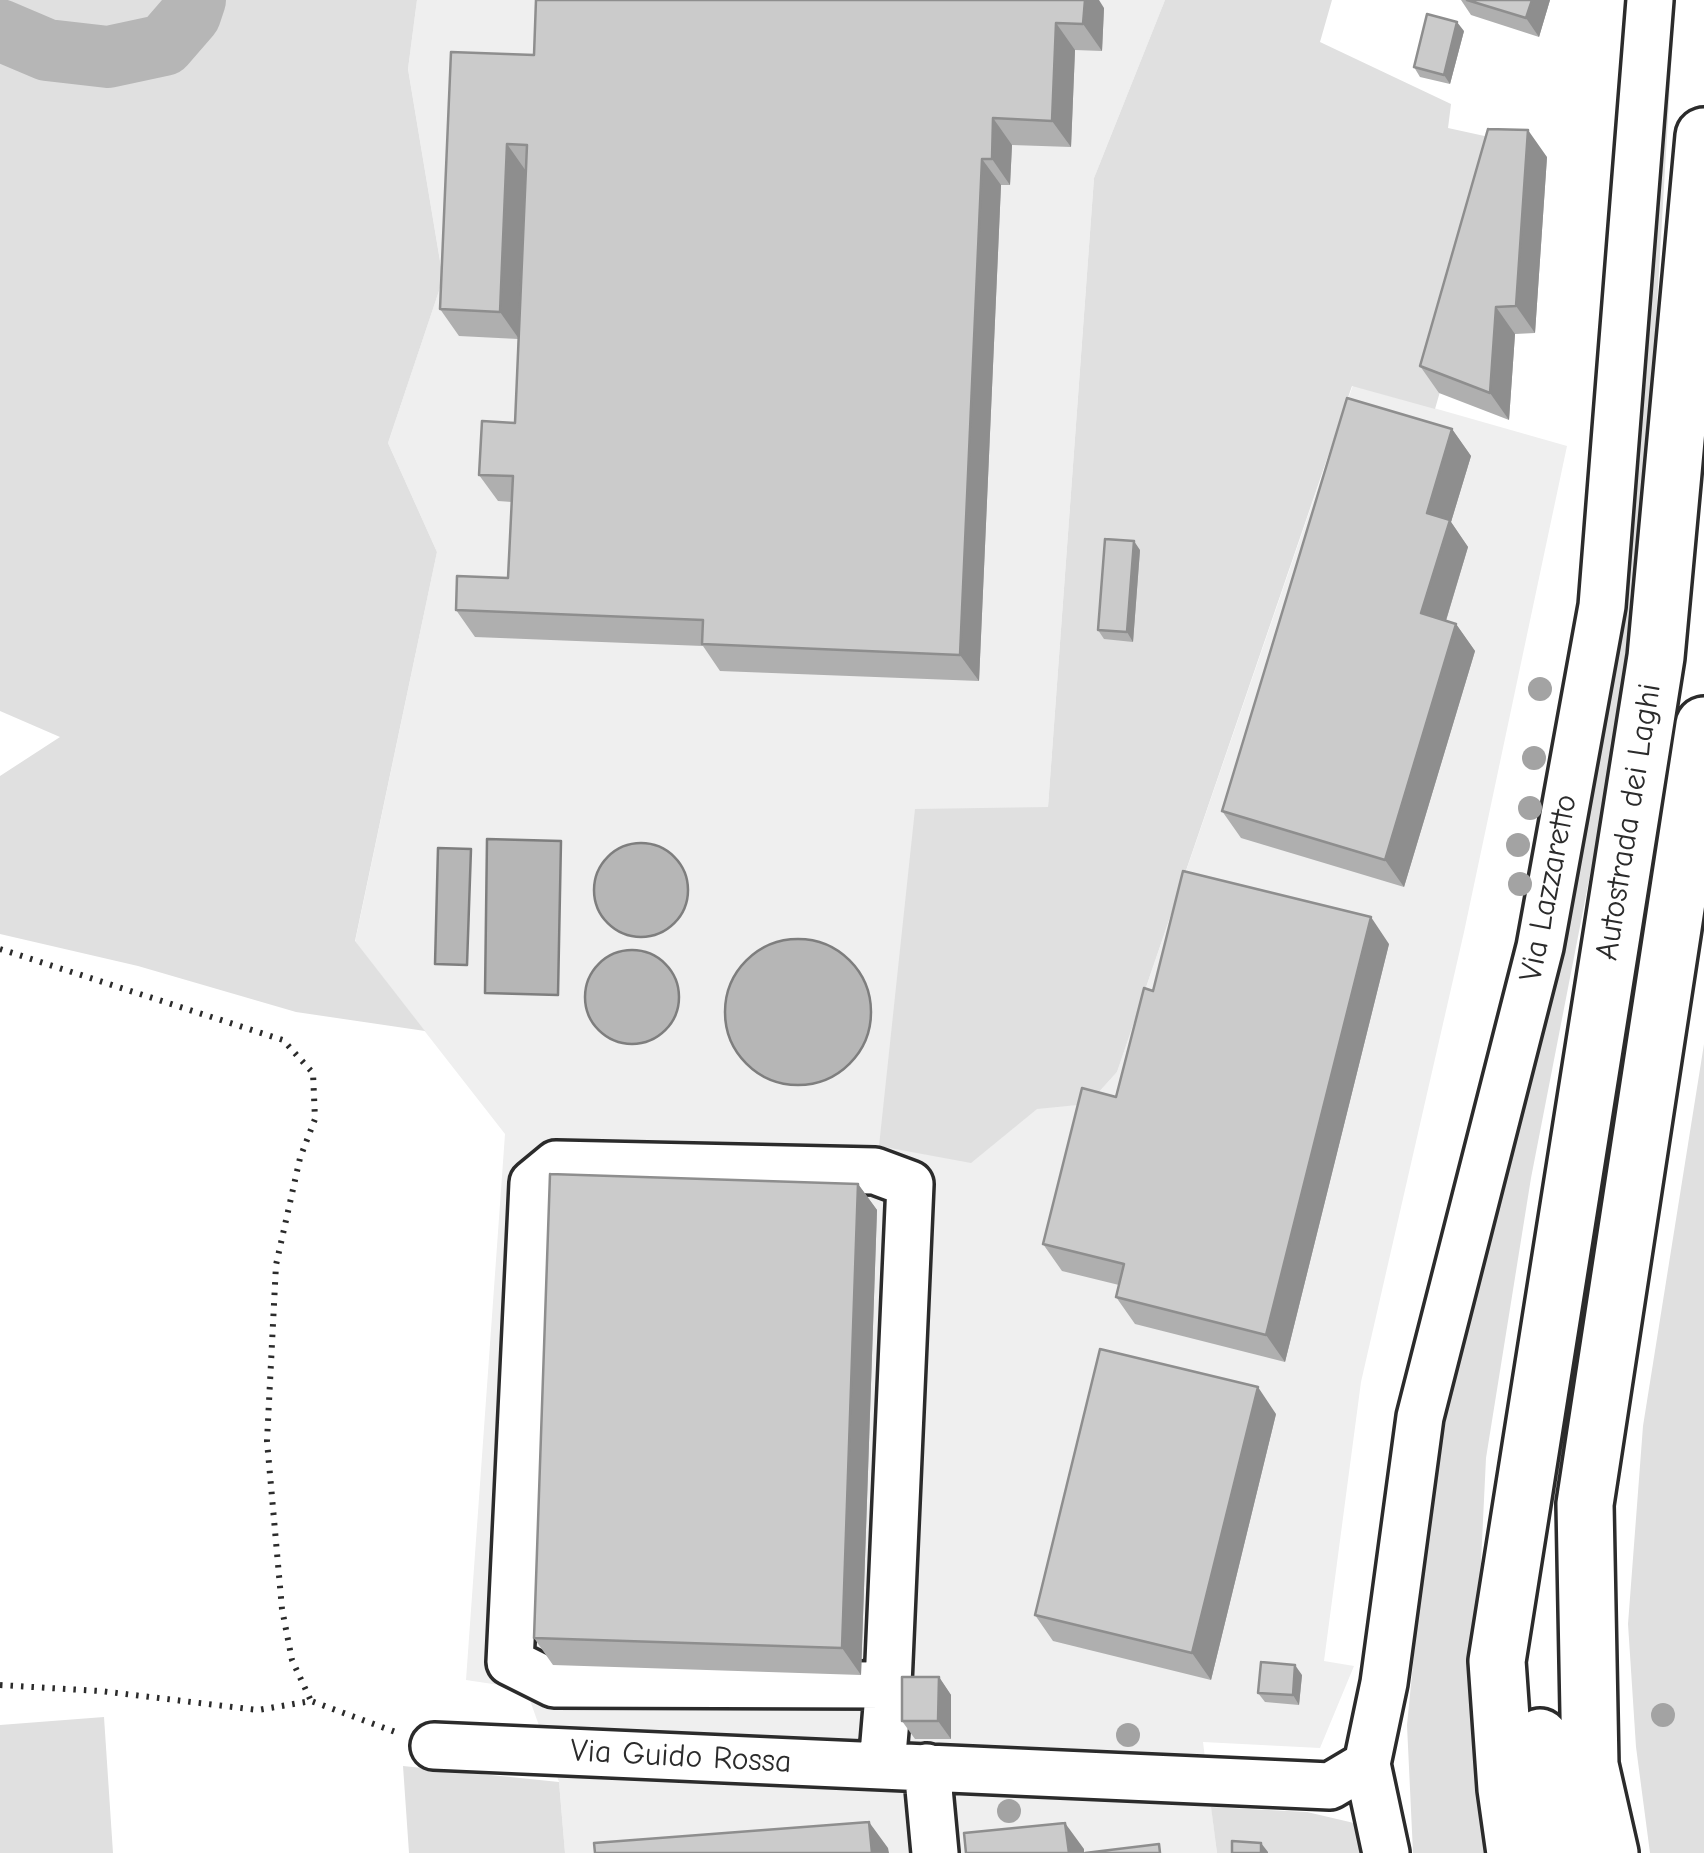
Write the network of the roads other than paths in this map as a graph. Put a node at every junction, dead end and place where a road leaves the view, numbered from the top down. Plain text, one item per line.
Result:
1 (1650, 0) edge
2 (1704, 136) edge
3 (1704, 725) edge
4 (1522, 1504) junction
5 (888, 1685) junction
6 (434, 1746) road end
7 (1367, 1764) junction
8 (882, 1766) junction
9 (927, 1768) junction
10 (935, 1853) edge
11 (1386, 1853) edge
12 (1516, 1853) edge
13 (1555, 1853) edge
14 (1610, 1853) edge

1 - 7 street, Via Lazzaretto
2 - 4 highway, Autostrada dei Laghi
3 - 14 highway
4 - 12 highway
4 - 13 highway
5 - 5 street
5 - 8 street
6 - 8 street, Via Guido Rossa
7 - 9 street, Via Guido Rossa
7 - 11 street
8 - 9 street, Via Guido Rossa
9 - 10 street

